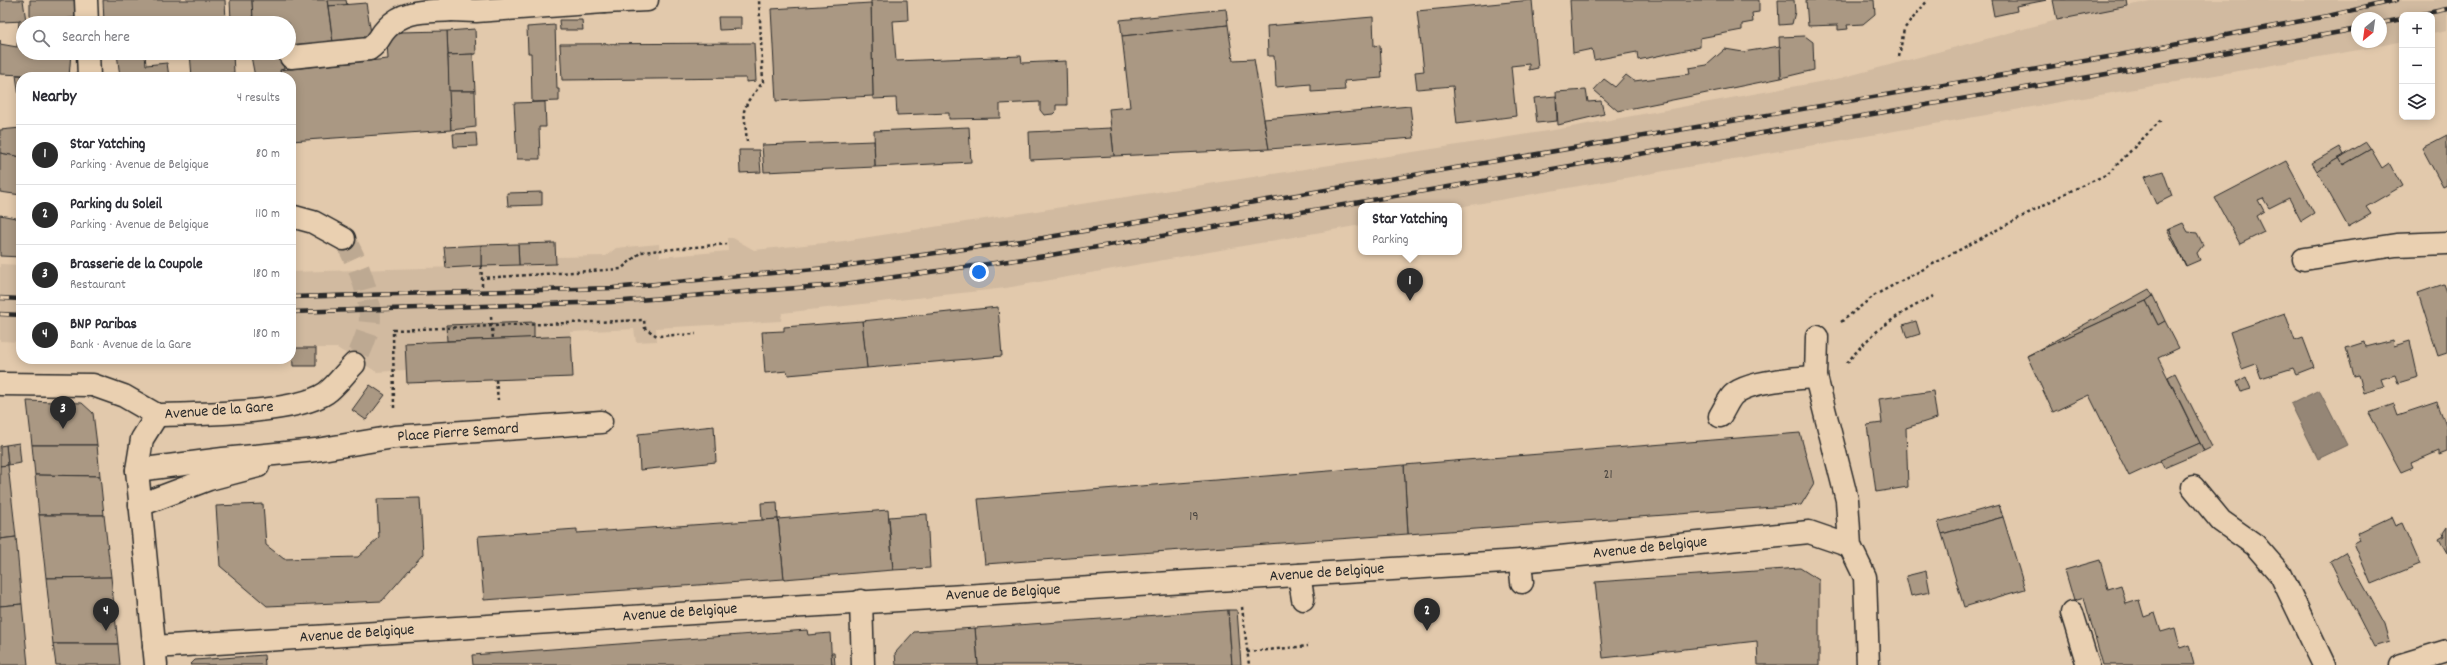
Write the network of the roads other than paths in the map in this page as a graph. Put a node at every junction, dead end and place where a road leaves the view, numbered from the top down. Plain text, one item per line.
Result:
1 (86, 0) edge
2 (647, 0) edge
3 (604, 1) edge
4 (450, 5) edge
5 (86, 16) edge
6 (296, 56) edge
7 (88, 60) edge
8 (89, 72) edge
9 (296, 217) edge
10 (344, 239) tunnel mouth
11 (2447, 243) edge
12 (2304, 258) dead end
13 (1817, 337) road end
14 (354, 364) tunnel mouth
15 (1816, 376) junction
16 (0, 384) edge
17 (157, 415) junction
18 (1720, 416) dead end
19 (601, 422) dead end
20 (316, 450) junction
21 (137, 470) junction
22 (2193, 487) dead end
23 (140, 505) junction
24 (1850, 546) junction
25 (1299, 575) junction
26 (1303, 599) dead end
27 (861, 602) junction
28 (2072, 613) dead end
29 (2447, 651) edge
30 (155, 656) edge
31 (863, 665) edge
32 (1868, 665) edge
33 (2088, 665) edge
34 (2324, 665) edge
35 (2401, 665) edge

1 - 5 street
2 - 3 street
3 - 4 street
4 - 6 street
7 - 8 street
9 - 10 street
11 - 12 street
13 - 15 street
14 - 17 street, Avenue de la Gare
15 - 18 street
15 - 24 street
16 - 17 street
17 - 21 street, Avenue de la Gare
19 - 20 street, Place Pierre Semard
20 - 21 street, Place Pierre Semard
20 - 23 street, Place Pierre Semard
21 - 23 street, Avenue de la Gare
22 - 34 street
23 - 30 street, Avenue de la Gare
24 - 25 street, Avenue de Belgique
24 - 32 street
25 - 26 street
25 - 27 street, Avenue de Belgique
27 - 30 street, Avenue de Belgique
27 - 31 street
28 - 33 street
29 - 35 street

